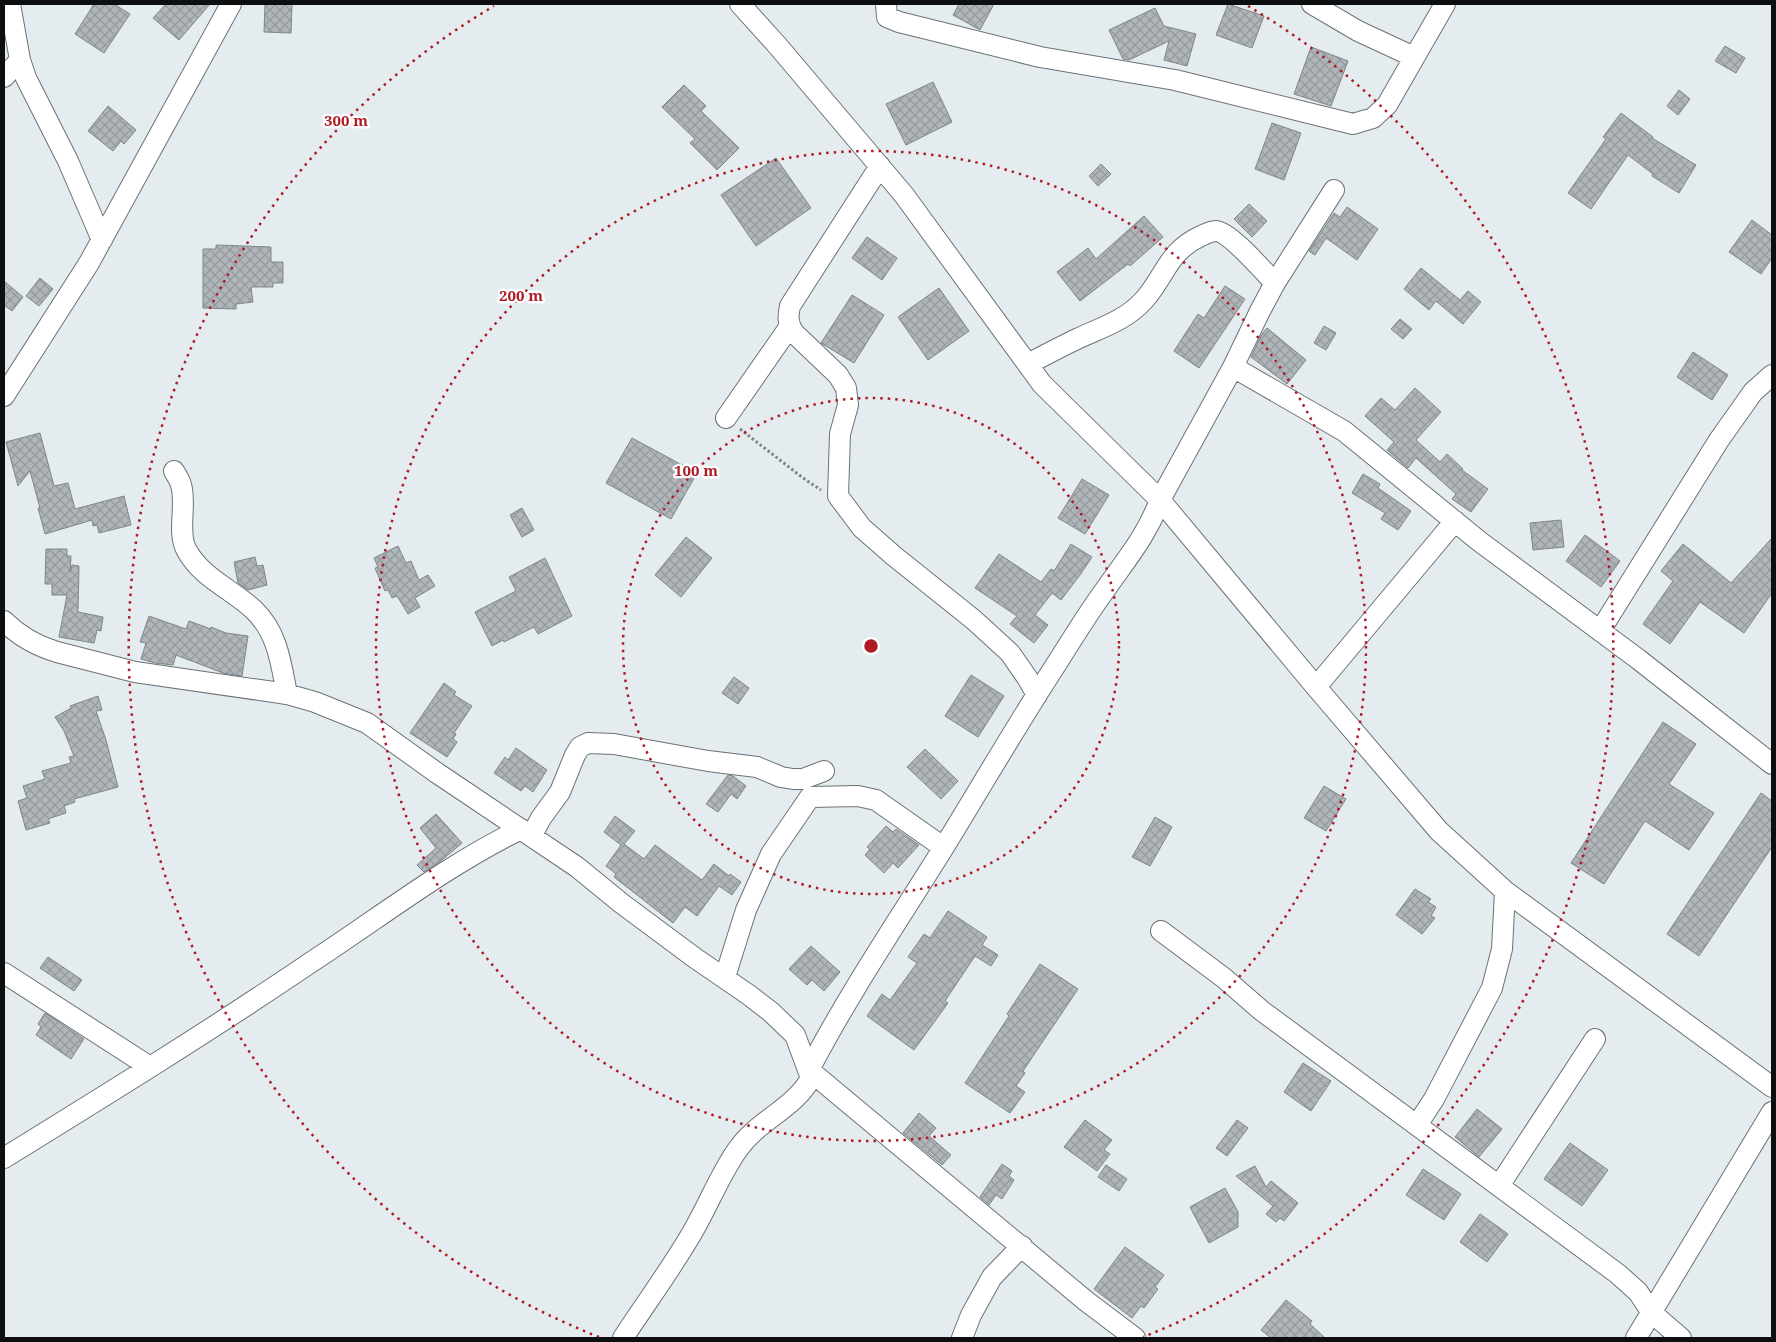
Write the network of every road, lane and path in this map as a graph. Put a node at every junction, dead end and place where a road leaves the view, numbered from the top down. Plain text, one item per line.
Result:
1 (10, 4) edge
2 (231, 4) edge
3 (740, 4) edge
4 (886, 4) edge
5 (1312, 4) edge
6 (1445, 4) edge
7 (1414, 57) junction
8 (20, 60) junction
9 (4, 77) edge
10 (880, 166) junction
11 (1334, 190) dead end
12 (102, 240) junction
13 (1275, 283) junction
14 (790, 326) junction
15 (1028, 364) junction
16 (1234, 367) junction
17 (1772, 375) edge
18 (4, 396) edge
19 (726, 418) joint
20 (174, 471) dead end
21 (838, 496) junction
22 (1160, 500) junction
23 (1455, 521) junction
24 (4, 621) edge
25 (1600, 631) junction
26 (1316, 687) junction
27 (286, 694) junction
28 (1037, 695) junction
29 (1772, 764) edge
30 (824, 771) dead end
31 (526, 832) junction
32 (943, 847) junction
33 (1506, 891) junction
34 (1161, 931) dead end
35 (4, 973) edge
36 (724, 977) junction
37 (1595, 1039) dead end
38 (150, 1068) junction
39 (809, 1070) junction
40 (1772, 1087) edge
41 (1772, 1112) edge
42 (1417, 1125) junction
43 (4, 1158) edge
44 (1499, 1186) junction
45 (1022, 1246) junction
46 (1652, 1313) junction
47 (624, 1338) edge
48 (962, 1338) edge
49 (1135, 1338) edge
50 (1636, 1338) edge
51 (1681, 1338) edge

1 - 8 street
2 - 12 street
3 - 10 street
4 - 7 street
5 - 7 street
6 - 7 street
8 - 9 street
8 - 12 street
10 - 14 street
10 - 15 street
11 - 13 street
12 - 18 street
13 - 15 street
13 - 16 street
14 - 19 street
14 - 21 street
15 - 22 street
16 - 22 street
16 - 23 street
17 - 25 street
19 - 21 path
20 - 27 street
21 - 28 street
22 - 26 street
22 - 28 street
23 - 25 street
23 - 26 street
24 - 27 street
25 - 29 street
26 - 33 street
27 - 31 street
28 - 32 street
30 - 31 street
31 - 36 street
31 - 38 street
32 - 36 street
32 - 39 street
33 - 40 street
33 - 42 street
34 - 42 street
35 - 38 street
36 - 39 street
37 - 44 street
38 - 43 street
39 - 45 street
39 - 47 street
41 - 46 street
42 - 44 street
44 - 46 street
45 - 48 street
45 - 49 street
46 - 50 street
46 - 51 street

